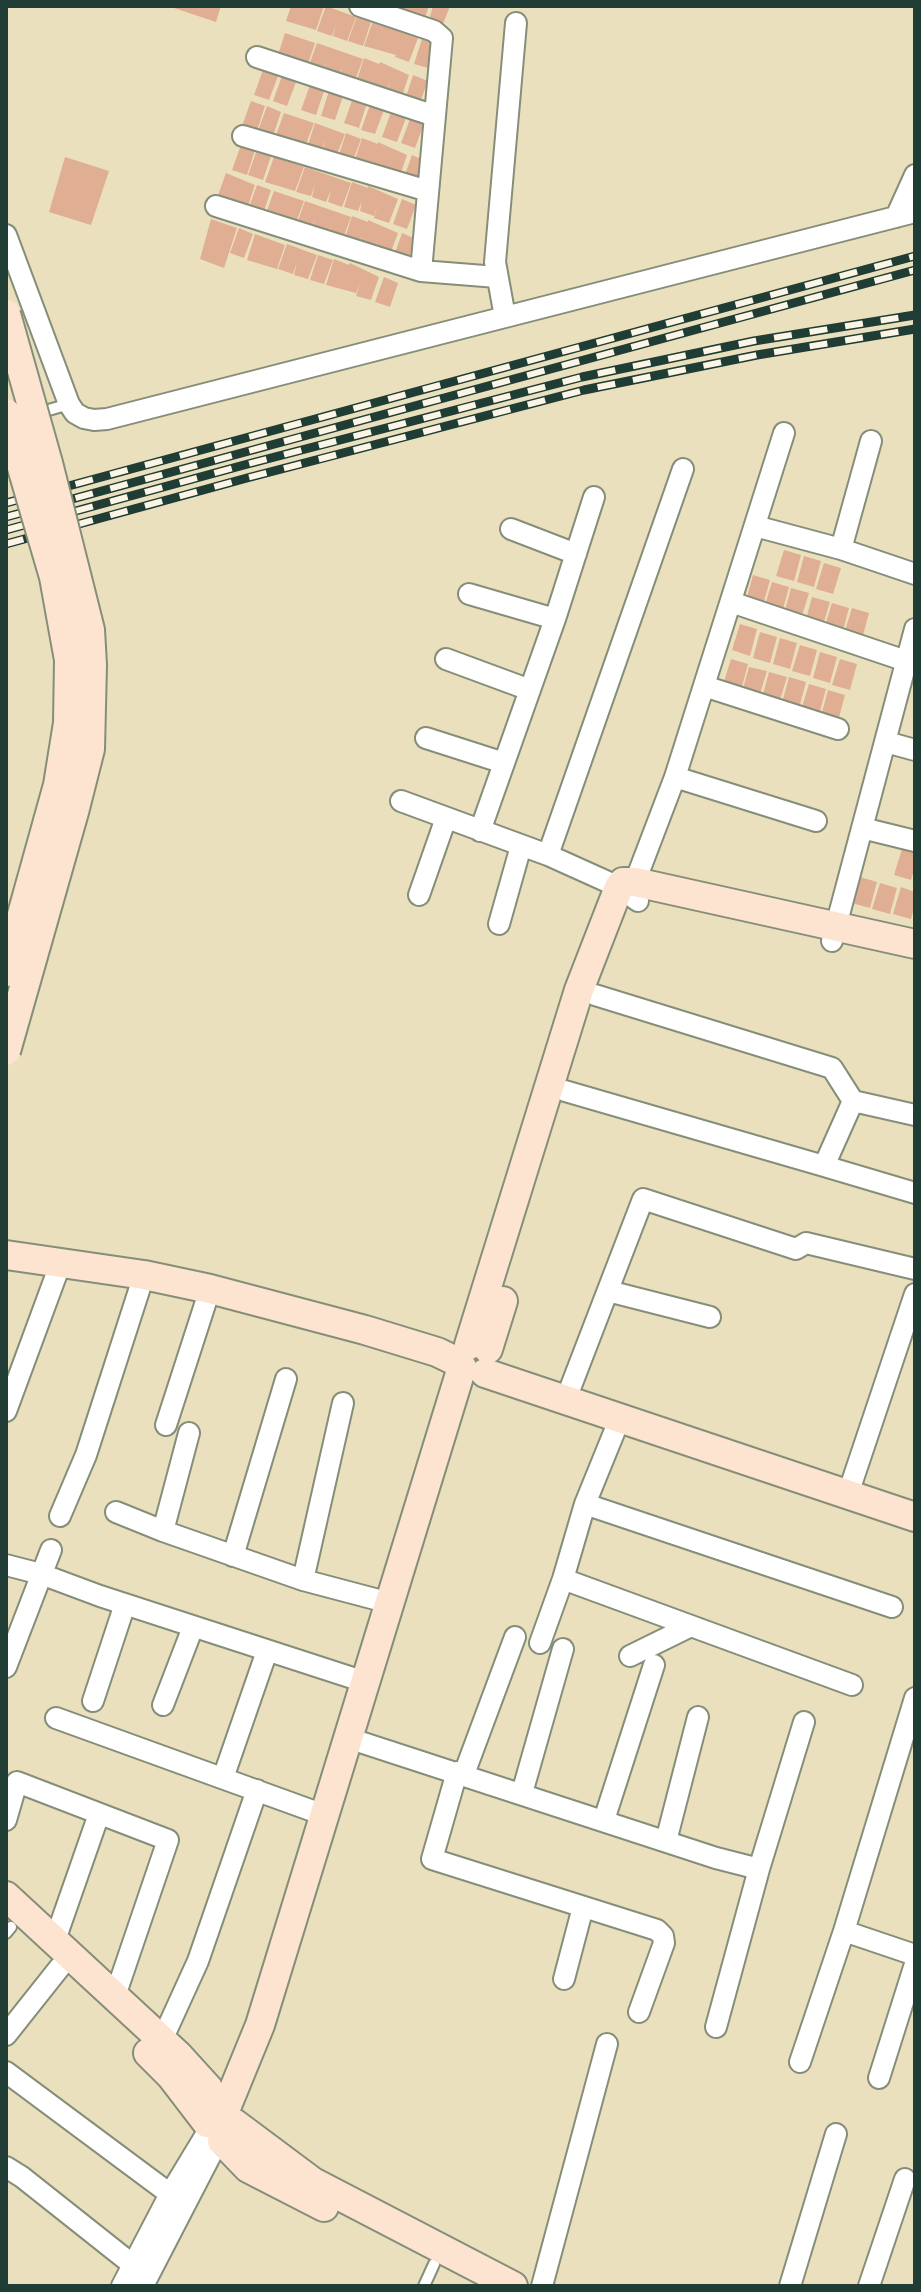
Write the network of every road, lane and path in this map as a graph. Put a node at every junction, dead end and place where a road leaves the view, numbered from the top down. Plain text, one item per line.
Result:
1 (360, 6) edge
2 (516, 23) dead end
3 (257, 57) dead end
4 (435, 116) junction
5 (243, 136) dead end
6 (915, 175) edge
7 (428, 191) junction
8 (216, 206) dead end
9 (905, 215) edge
10 (6, 235) edge
11 (421, 271) junction
12 (497, 277) junction
13 (6, 314) edge
14 (505, 317) junction
15 (69, 404) junction
16 (6, 413) edge
17 (6, 423) edge
18 (784, 433) dead end
19 (871, 441) dead end
20 (683, 469) dead end
21 (594, 497) dead end
22 (755, 526) junction
23 (511, 529) dead end
24 (841, 549) junction
25 (576, 554) junction
26 (915, 574) edge
27 (469, 594) dead end
28 (731, 602) junction
29 (555, 619) junction
30 (915, 629) edge
31 (446, 659) dead end
32 (911, 663) edge
33 (704, 686) junction
34 (530, 690) junction
35 (838, 729) dead end
36 (426, 738) dead end
37 (886, 742) junction
38 (915, 750) edge
39 (504, 763) junction
40 (675, 777) junction
41 (401, 801) dead end
42 (446, 818) junction
43 (816, 821) dead end
44 (862, 828) junction
45 (480, 831) junction
46 (915, 841) edge
47 (521, 846) junction
48 (548, 855) junction
49 (631, 890) junction
50 (419, 895) dead end
51 (499, 924) dead end
52 (834, 934) junction
53 (915, 944) edge
54 (915, 960) edge
55 (6, 972) edge
56 (595, 995) junction
57 (6, 1051) edge
58 (565, 1091) junction
59 (853, 1101) junction
60 (915, 1115) edge
61 (824, 1166) junction
62 (915, 1193) edge
63 (6, 1255) edge
64 (61, 1262) junction
65 (915, 1269) edge
66 (144, 1275) junction
67 (210, 1289) junction
68 (608, 1291) junction
69 (915, 1294) edge
70 (710, 1317) dead end
71 (470, 1359) junction
72 (286, 1379) dead end
73 (571, 1386) junction
74 (343, 1403) dead end
75 (7, 1404) edge
76 (620, 1418) junction
77 (166, 1425) dead end
78 (189, 1433) dead end
79 (852, 1482) junction
80 (915, 1503) edge
81 (585, 1504) junction
82 (116, 1512) dead end
83 (60, 1516) dead end
84 (915, 1517) edge
85 (163, 1531) junction
86 (51, 1550) dead end
87 (233, 1556) junction
88 (6, 1565) edge
89 (41, 1574) junction
90 (563, 1579) junction
91 (303, 1580) junction
92 (390, 1603) junction
93 (125, 1604) junction
94 (892, 1607) dead end
95 (691, 1626) junction
96 (193, 1627) junction
97 (515, 1637) dead end
98 (540, 1643) dead end
99 (563, 1649) dead end
100 (267, 1651) junction
101 (630, 1656) dead end
102 (654, 1665) dead end
103 (6, 1667) edge
104 (365, 1682) junction
105 (852, 1685) dead end
106 (915, 1698) edge
107 (93, 1701) dead end
108 (163, 1705) dead end
109 (698, 1717) dead end
110 (56, 1718) dead end
111 (804, 1722) dead end
112 (912, 1722) edge
113 (355, 1740) junction
114 (461, 1773) junction
115 (223, 1778) junction
116 (257, 1790) junction
117 (522, 1793) junction
118 (99, 1814) junction
119 (324, 1815) junction
120 (6, 1820) edge
121 (604, 1820) junction
122 (666, 1841) junction
123 (759, 1869) junction
124 (6, 1896) edge
125 (583, 1907) junction
126 (8, 1927) edge
127 (844, 1931) junction
128 (57, 1954) junction
129 (915, 1955) edge
130 (915, 1964) edge
131 (564, 1979) dead end
132 (115, 1996) junction
133 (639, 2012) dead end
134 (716, 2027) dead end
135 (6, 2035) edge
136 (162, 2040) junction
137 (607, 2044) dead end
138 (800, 2062) dead end
139 (6, 2072) edge
140 (879, 2078) dead end
141 (221, 2126) junction
142 (836, 2134) dead end
143 (6, 2167) edge
144 (905, 2179) dead end
145 (170, 2194) junction
146 (133, 2265) junction
147 (429, 2275) edge
148 (122, 2286) edge
149 (143, 2286) edge
150 (477, 2286) edge
151 (513, 2286) edge
152 (542, 2286) edge
153 (790, 2286) edge
154 (869, 2286) edge

1 - 4 street
2 - 12 street
3 - 4 street
4 - 7 street
5 - 7 street
6 - 9 street
7 - 11 street
8 - 11 street
9 - 14 street
10 - 15 street
11 - 12 street
12 - 14 street
13 - 57 street, bridge
14 - 15 street
15 - 17 lane
16 - 55 street, bridge
18 - 22 street
19 - 24 street
20 - 48 street
21 - 25 street
22 - 24 street
22 - 28 street
23 - 25 street
24 - 26 street
25 - 29 street
27 - 29 street
28 - 32 street
28 - 33 street
29 - 34 street
30 - 32 street
31 - 34 street
32 - 37 street
33 - 35 street
33 - 40 street
34 - 39 street
36 - 39 street
37 - 38 street
37 - 44 street
39 - 45 street
40 - 43 street
40 - 49 street
41 - 42 street
42 - 45 street
42 - 50 street
44 - 46 street
44 - 52 street
45 - 47 street
47 - 48 street
47 - 51 street
48 - 49 street
49 - 52 street
49 - 56 street
49 - 71 street
52 - 53 street
52 - 54 street
56 - 58 street
56 - 59 street
58 - 61 street
58 - 71 street
59 - 60 street
59 - 61 street
61 - 62 street
63 - 64 street
64 - 66 street
64 - 75 street
65 - 68 street
66 - 67 street
66 - 83 street
67 - 71 street
67 - 77 street
68 - 70 street
68 - 73 street
69 - 79 street
71 - 73 street
71 - 76 street
71 - 92 street
71 - 113 street
72 - 87 street
73 - 79 street
74 - 91 street
76 - 81 street
76 - 84 street
78 - 85 street
79 - 80 street
81 - 90 street
81 - 94 street
82 - 85 street
85 - 87 street
86 - 89 street
87 - 91 street
88 - 89 street
89 - 93 street
89 - 103 street
90 - 95 street
90 - 98 street
91 - 92 street
92 - 104 street
93 - 96 street
93 - 107 street
95 - 101 street
95 - 105 street
96 - 100 street
96 - 108 street
97 - 114 street
99 - 117 street
100 - 104 street
100 - 115 street
102 - 121 street
104 - 113 street
106 - 112 street
109 - 122 street
110 - 115 street
111 - 123 street
112 - 127 street
113 - 114 street
113 - 119 street
113 - 141 street
114 - 117 street
114 - 125 street
115 - 116 street
116 - 119 street
116 - 136 street
117 - 121 street
118 - 120 street
118 - 128 street
118 - 132 street
119 - 141 street
121 - 122 street
122 - 123 street
123 - 134 street
124 - 128 street
125 - 131 street
125 - 133 street
126 - 128 street
127 - 129 street
127 - 138 street
128 - 132 street
128 - 135 street
128 - 141 street
130 - 140 street
132 - 136 street
136 - 141 street
137 - 152 street
139 - 145 street
141 - 145 street
141 - 147 street
141 - 149 street
141 - 151 street
142 - 153 street
143 - 146 street
144 - 154 street
145 - 146 street
146 - 148 street
147 - 150 street

